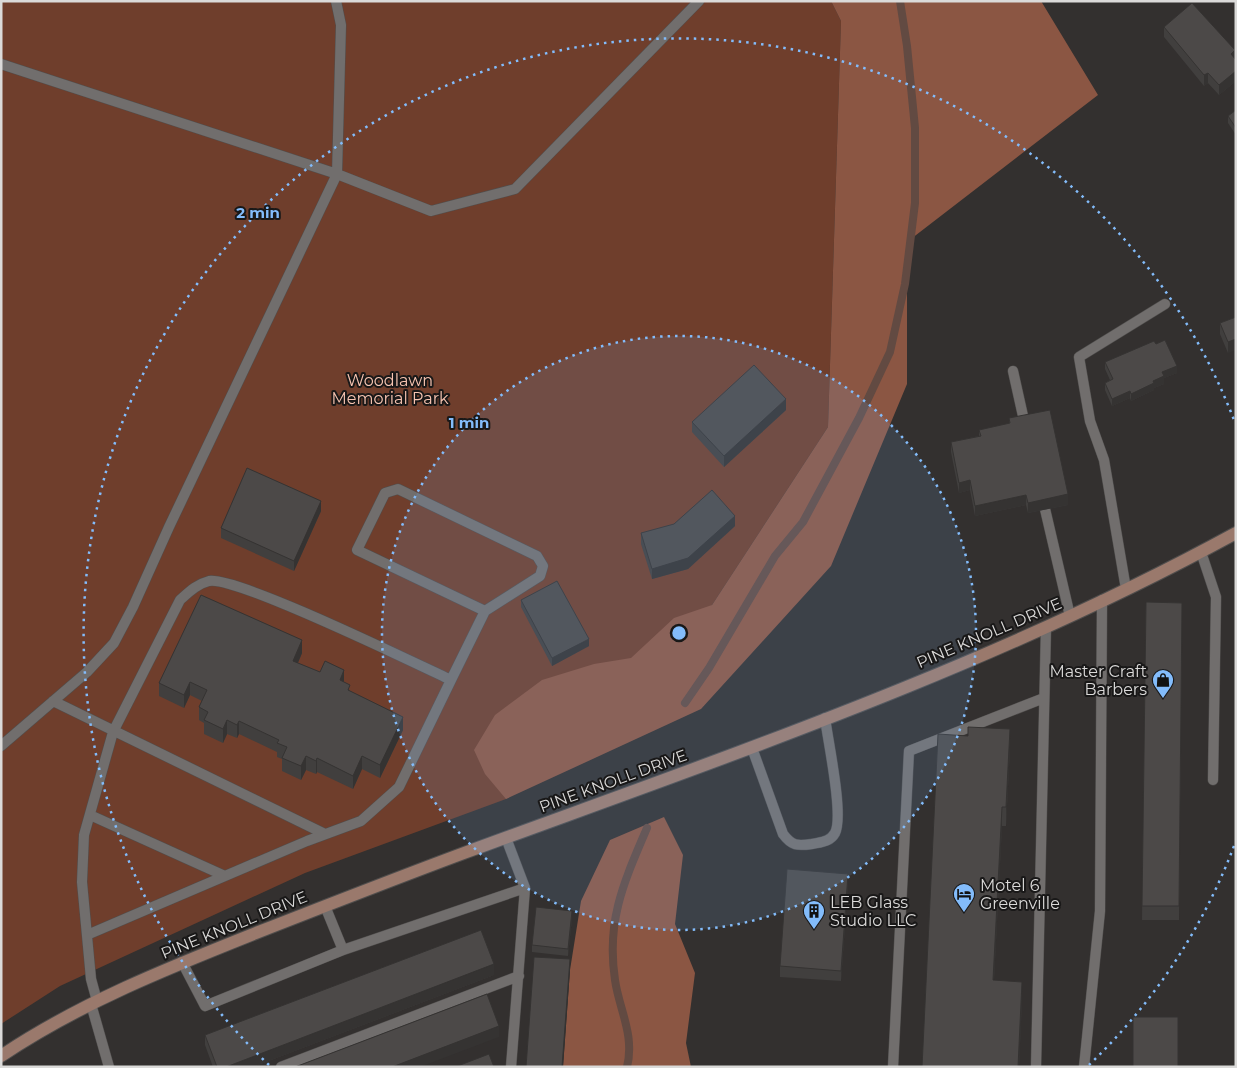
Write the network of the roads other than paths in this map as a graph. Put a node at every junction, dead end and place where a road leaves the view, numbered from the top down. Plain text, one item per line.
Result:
1 (336, 1) edge
2 (699, 1) edge
3 (1, 64) edge
4 (337, 174) junction
5 (1165, 304) dead end
6 (1013, 372) dead end
7 (1025, 425) edge
8 (1045, 510) edge
9 (1236, 534) edge
10 (1201, 552) junction
11 (1126, 589) junction
12 (1102, 600) junction
13 (485, 611) junction
14 (1070, 616) junction
15 (1046, 627) junction
16 (451, 680) junction
17 (1044, 698) junction
18 (53, 701) junction
19 (825, 718) junction
20 (113, 732) junction
21 (1, 746) edge
22 (752, 748) junction
23 (1213, 780) dead end
24 (90, 814) junction
25 (325, 834) junction
26 (506, 838) junction
27 (224, 876) junction
28 (526, 888) junction
29 (325, 906) junction
30 (87, 936) junction
31 (343, 950) junction
32 (182, 962) junction
33 (519, 976) junction
34 (94, 1002) junction
35 (1, 1056) edge
36 (109, 1067) edge
37 (281, 1067) edge
38 (511, 1067) edge
39 (893, 1067) edge
40 (1036, 1067) edge
41 (1084, 1067) edge

1 - 4 lane
2 - 4 lane
3 - 4 lane
4 - 18 lane
5 - 11 lane
6 - 7 lane
8 - 14 lane
9 - 10 street, PINE KNOLL DRIVE
10 - 11 street, PINE KNOLL DRIVE
10 - 23 lane
11 - 12 street, PINE KNOLL DRIVE
12 - 14 street, PINE KNOLL DRIVE
12 - 41 lane
13 - 13 lane
13 - 16 lane
14 - 15 street, PINE KNOLL DRIVE
15 - 17 lane
15 - 19 street, PINE KNOLL DRIVE
16 - 20 lane
16 - 25 lane
17 - 39 lane
17 - 40 lane
18 - 20 lane
18 - 21 lane
19 - 22 street, PINE KNOLL DRIVE
19 - 22 lane
20 - 24 lane
20 - 25 lane
22 - 26 street, PINE KNOLL DRIVE
24 - 27 lane
24 - 30 lane
25 - 27 lane
26 - 28 lane
26 - 29 street, PINE KNOLL DRIVE
27 - 30 lane
28 - 31 lane
28 - 33 lane
29 - 31 lane
29 - 32 street, PINE KNOLL DRIVE
30 - 34 lane
31 - 32 lane
32 - 34 street, PINE KNOLL DRIVE
33 - 37 lane
33 - 38 lane
34 - 35 street, PINE KNOLL DRIVE
34 - 36 lane

